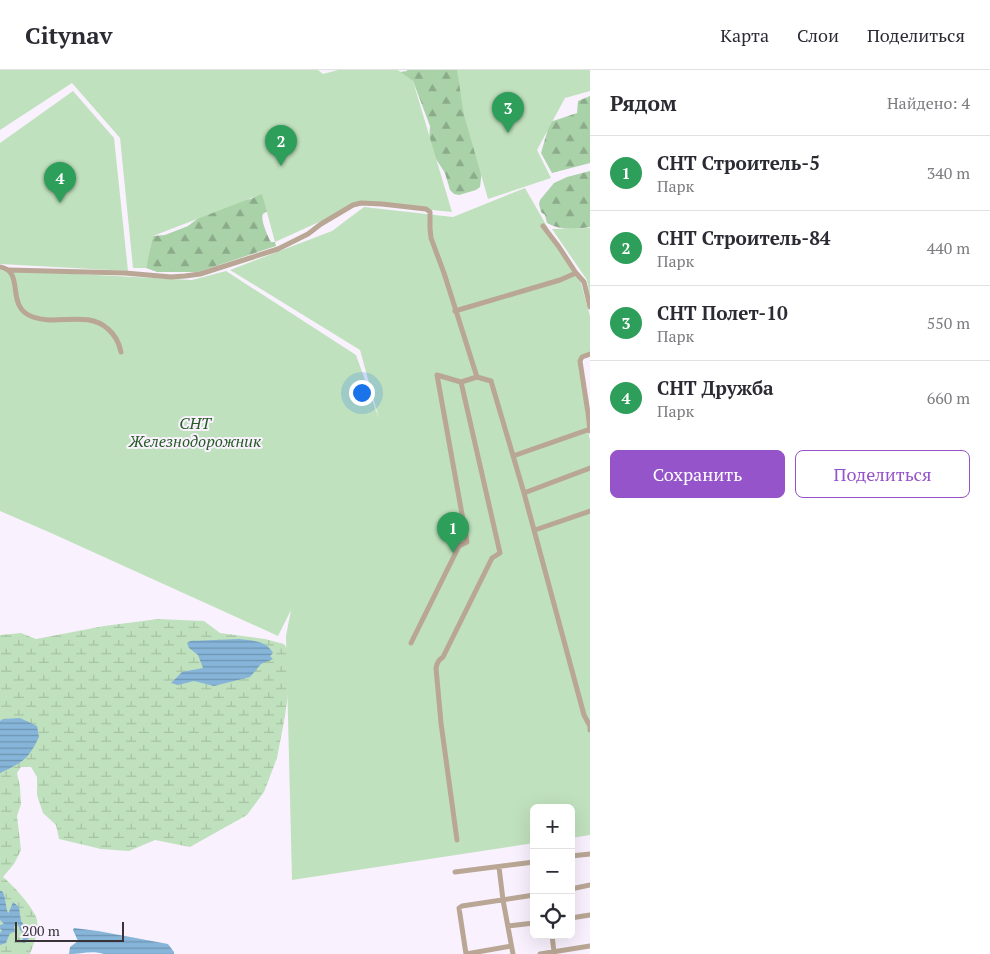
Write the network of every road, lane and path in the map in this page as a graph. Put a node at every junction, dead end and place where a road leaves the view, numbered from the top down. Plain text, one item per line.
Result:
1 (543, 226) dead end
2 (0, 267) edge
3 (10, 270) junction
4 (576, 273) junction
5 (590, 307) edge
6 (455, 311) junction
7 (121, 352) dead end
8 (590, 354) edge
9 (477, 378) junction
10 (461, 382) junction
11 (589, 413) edge
12 (590, 430) edge
13 (513, 456) junction
14 (590, 468) edge
15 (524, 493) junction
16 (590, 511) edge
17 (535, 530) junction
18 (411, 644) dead end
19 (590, 730) edge
20 (457, 840) dead end
21 (590, 854) edge
22 (575, 856) edge
23 (530, 863) edge
24 (499, 867) junction
25 (456, 872) dead end
26 (590, 885) edge
27 (575, 888) edge
28 (530, 896) edge
29 (503, 900) junction
30 (590, 915) edge
31 (575, 917) edge
32 (530, 923) edge
33 (508, 926) junction
34 (552, 939) edge
35 (511, 946) junction
36 (590, 946) edge
37 (554, 952) junction
38 (466, 954) edge
39 (513, 954) edge
40 (540, 954) edge

1 - 4 street
2 - 3 street
3 - 6 street
3 - 7 street
4 - 5 street
4 - 6 street
6 - 9 street
8 - 11 street
9 - 10 street
9 - 13 street
10 - 18 street
10 - 20 street
11 - 12 street
12 - 13 street
13 - 15 street
14 - 15 street
15 - 17 street
16 - 17 street
17 - 19 street
21 - 22 street
23 - 24 street
24 - 25 street
24 - 29 street
26 - 27 street
28 - 29 street
29 - 33 street
29 - 38 street
30 - 31 street
32 - 33 street
33 - 35 street
34 - 37 street
35 - 38 street
35 - 39 street
36 - 37 street
37 - 40 street

